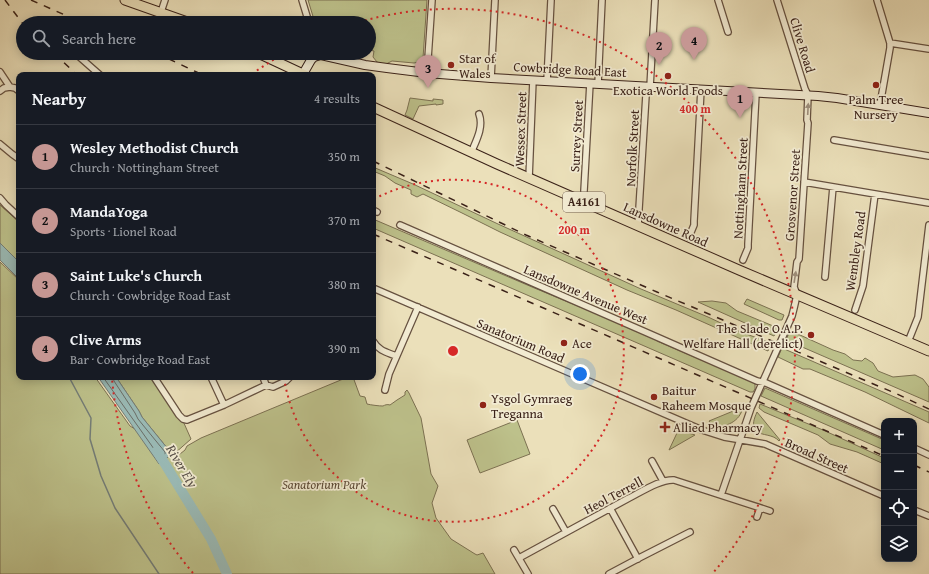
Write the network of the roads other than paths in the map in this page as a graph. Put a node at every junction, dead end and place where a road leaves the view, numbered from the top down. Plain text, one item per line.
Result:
1 (125, 0) edge
2 (165, 0) edge
3 (302, 0) edge
4 (432, 0) edge
5 (495, 0) edge
6 (551, 0) edge
7 (602, 0) edge
8 (655, 0) edge
9 (718, 0) edge
10 (777, 0) edge
11 (877, 0) edge
12 (161, 12) junction
13 (171, 16) edge
14 (308, 16) edge
15 (728, 32) dead end
16 (890, 43) junction
17 (929, 49) edge
18 (83, 60) edge
19 (276, 60) edge
20 (311, 60) edge
21 (343, 60) edge
22 (0, 72) edge
23 (97, 72) edge
24 (299, 72) edge
25 (305, 72) edge
26 (427, 73) junction
27 (491, 78) junction
28 (533, 80) junction
29 (547, 81) junction
30 (594, 84) junction
31 (10, 87) junction
32 (650, 87) junction
33 (16, 89) edge
34 (701, 90) junction
35 (0, 91) edge
36 (756, 93) junction
37 (646, 95) dead end
38 (808, 95) junction
39 (880, 105) junction
40 (376, 108) edge
41 (479, 114) dead end
42 (929, 114) edge
43 (834, 140) dead end
44 (0, 144) edge
45 (471, 153) junction
46 (929, 156) edge
47 (16, 157) edge
48 (529, 178) junction
49 (804, 182) junction
50 (833, 187) junction
51 (584, 190) dead end
52 (874, 194) junction
53 (0, 198) edge
54 (929, 203) edge
55 (16, 214) edge
56 (400, 225) dead end
57 (638, 225) junction
58 (929, 226) edge
59 (422, 228) dead end
60 (419, 234) junction
61 (689, 237) dead end
62 (743, 260) dead end
63 (535, 276) dead end
64 (825, 278) dead end
65 (532, 282) junction
66 (376, 289) edge
67 (797, 294) junction
68 (418, 307) junction
69 (855, 310) dead end
70 (653, 327) dead end
71 (650, 334) junction
72 (908, 342) junction
73 (376, 345) edge
74 (929, 352) edge
75 (396, 356) junction
76 (156, 380) edge
77 (212, 380) edge
78 (264, 380) edge
79 (287, 380) edge
80 (762, 382) junction
81 (266, 385) junction
82 (385, 390) dead end
83 (224, 405) junction
84 (881, 434) edge
85 (740, 439) junction
86 (917, 449) edge
87 (929, 455) edge
88 (652, 461) dead end
89 (663, 481) junction
90 (721, 495) junction
91 (881, 495) edge
92 (610, 508) junction
93 (760, 508) junction
94 (553, 509) dead end
95 (770, 511) dead end
96 (917, 511) edge
97 (929, 516) edge
98 (757, 517) dead end
99 (566, 532) junction
100 (690, 532) dead end
101 (514, 550) dead end
102 (519, 558) junction
103 (638, 559) junction
104 (528, 574) edge
105 (609, 574) edge

1 - 12 main road
2 - 12 street
3 - 14 street
4 - 26 street
5 - 27 street
6 - 29 street
7 - 30 street, Surrey Street
8 - 32 street
9 - 15 street
10 - 38 street, Clive Road
11 - 16 street
12 - 13 main road
16 - 17 street
16 - 39 street
18 - 23 street
19 - 24 main road, Cowbridge Road East
20 - 25 street, Cowbridge Road East
21 - 26 street, Cowbridge Road East
22 - 31 street
26 - 27 street, Cowbridge Road East
27 - 28 street, Cowbridge Road East
28 - 29 street, Cowbridge Road East
28 - 48 street, Wessex Street
29 - 30 street, Cowbridge Road East
30 - 32 street, Cowbridge Road East
30 - 51 street, Surrey Street
31 - 33 street
31 - 35 street
32 - 34 street, Cowbridge Road East
34 - 36 street, Cowbridge Road East
34 - 61 street
36 - 38 street, Cowbridge Road East
36 - 62 street, Nottingham Street
37 - 57 street, Norfolk Street
38 - 39 street, Cowbridge Road East
49 -> 38 street, Grosvenor Street
39 - 42 street, Cowbridge Road East
40 - 45 main road, Lansdowne Road / A4161
41 - 45 street
43 - 46 street
44 - 47 street
45 - 48 main road, Lansdowne Road / A4161
48 - 57 main road, Lansdowne Road / A4161
49 - 50 street
67 -> 49 street, Grosvenor Street
50 - 52 street
50 - 64 street
52 - 54 street
52 - 69 street, Wembley Road
53 - 55 street
56 - 60 street, Lansdowne Avenue West
57 - 67 main road, Lansdowne Road / A4161
58 - 72 street
59 - 60 street
60 - 65 street, Lansdowne Avenue West
63 - 65 street
65 - 71 street, Lansdowne Avenue West
66 - 68 street, Sanatorium Road
67 - 72 main road, Lansdowne Road / A4161
67 - 80 street
68 - 75 street
68 - 85 street, Sanatorium Road
70 - 71 street
71 - 80 street, Lansdowne Avenue West
72 - 74 main road, Lansdowne Road / A4161
73 - 75 street
75 - 82 street
76 - 83 street
77 - 83 street
78 - 81 street
79 - 81 street
80 - 84 street, Lansdowne Avenue West
80 - 85 street
81 - 83 street
85 - 90 street
85 - 91 street, Broad Street
86 - 87 street
88 - 89 street
89 - 90 street, Heol Terrell
89 - 92 street, Heol Terrell
90 - 93 street, Heol Terrell
92 - 99 street, Heol Terrell
92 - 103 street
93 - 95 street, Heol Terrell
93 - 98 street
94 - 99 street
96 - 97 street
99 - 102 street, Heol Terrell
100 - 103 street
101 - 102 street
102 - 104 street
103 - 105 street

